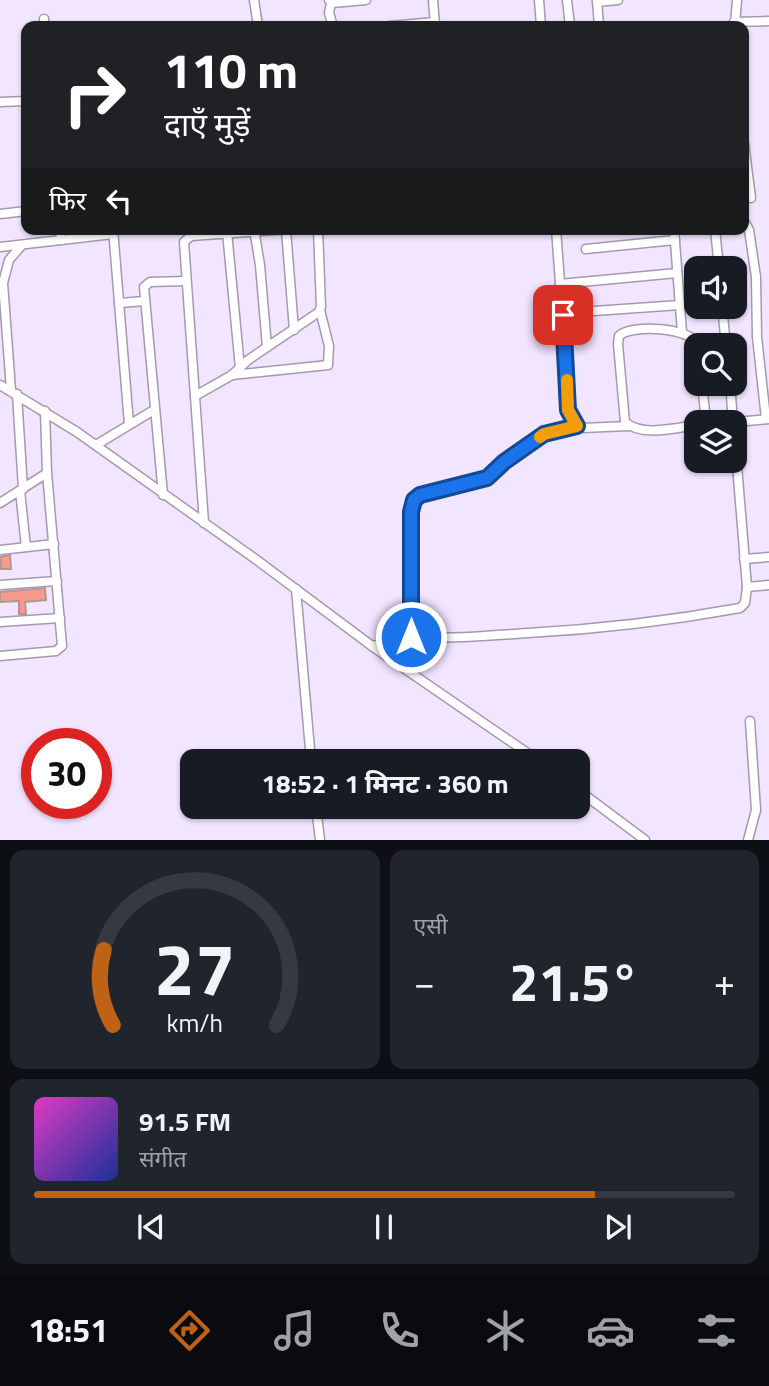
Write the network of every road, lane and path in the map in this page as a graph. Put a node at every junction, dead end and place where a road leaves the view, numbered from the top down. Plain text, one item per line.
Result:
1 (254, 0) edge
2 (357, 0) edge
3 (366, 0) edge
4 (433, 0) edge
5 (539, 0) edge
6 (567, 0) edge
7 (618, 0) edge
8 (330, 1) edge
9 (597, 1) edge
10 (736, 1) edge
11 (257, 21) edge
12 (331, 21) edge
13 (435, 21) edge
14 (541, 21) edge
15 (569, 21) edge
16 (598, 21) edge
17 (735, 21) edge
18 (769, 22) edge
19 (749, 23) edge
20 (21, 101) edge
21 (0, 102) edge
22 (749, 182) edge
23 (751, 198) dead end
24 (21, 212) edge
25 (0, 215) edge
26 (749, 230) edge
27 (61, 235) edge
28 (94, 235) edge
29 (113, 235) edge
30 (200, 235) edge
31 (227, 235) edge
32 (255, 235) edge
33 (289, 235) edge
34 (318, 235) edge
35 (557, 235) edge
36 (675, 235) edge
37 (716, 235) edge
38 (61, 240) junction
39 (675, 240) junction
40 (22, 245) junction
41 (0, 247) edge
42 (586, 249) dead end
43 (718, 256) edge
44 (677, 273) junction
45 (186, 281) junction
46 (561, 284) junction
47 (145, 301) junction
48 (119, 303) junction
49 (680, 305) junction
50 (320, 310) junction
51 (594, 311) dead end
52 (294, 330) junction
53 (682, 332) joint
54 (267, 347) junction
55 (240, 368) junction
56 (232, 375) junction
57 (0, 385) edge
58 (14, 392) junction
59 (194, 396) junction
60 (154, 410) junction
61 (45, 411) junction
62 (767, 419) edge
63 (747, 421) edge
64 (129, 424) junction
65 (577, 426) junction
66 (629, 426) junction
67 (684, 426) edge
68 (96, 445) junction
69 (47, 473) junction
70 (737, 473) edge
71 (21, 490) junction
72 (163, 495) junction
73 (0, 503) edge
74 (204, 523) junction
75 (54, 544) junction
76 (26, 547) junction
77 (0, 550) edge
78 (769, 557) edge
79 (744, 559) junction
80 (57, 581) junction
81 (0, 585) edge
82 (769, 585) edge
83 (747, 587) junction
84 (296, 589) junction
85 (60, 618) junction
86 (0, 622) edge
87 (411, 637) junction
88 (372, 646) junction
89 (0, 656) edge
90 (750, 722) dead end
91 (310, 749) edge
92 (521, 749) edge
93 (590, 799) edge
94 (317, 819) edge
95 (320, 840) edge
96 (645, 840) edge
97 (748, 840) edge

1 - 11 street
2 - 3 street
2 - 8 street
4 - 13 street
5 - 14 street
6 - 15 street
7 - 9 street
8 - 12 street
9 - 16 street
10 - 17 street
18 - 19 street
20 - 21 street
22 - 23 street
24 - 25 street
26 - 62 street
27 - 38 street
28 - 38 street
29 - 48 street
30 - 45 street
31 - 55 street
32 - 54 street
33 - 52 street
34 - 50 street
35 - 46 street
36 - 39 street
37 - 43 street
38 - 40 street
39 - 42 street
39 - 44 street
40 - 41 street
40 - 58 street
44 - 46 street
44 - 49 street
45 - 47 street
45 - 59 street
46 - 65 street
47 - 48 street
47 - 60 street
48 - 64 street
49 - 51 street
49 - 53 street
50 - 52 street
50 - 56 street
52 - 54 street
53 - 66 street
54 - 55 street
55 - 56 street
56 - 59 street
57 - 58 street
58 - 61 street
58 - 71 street
59 - 74 street
60 - 64 street
60 - 72 street
61 - 68 street
61 - 69 street
62 - 63 street
64 - 68 street
65 - 66 street
65 - 87 street
66 - 67 street
68 - 72 street
69 - 71 street
69 - 75 street
70 - 79 street
71 - 73 street
71 - 76 street
72 - 74 street
74 - 84 street
75 - 76 street
75 - 80 street
76 - 77 street
78 - 79 street
79 - 83 street
80 - 81 street
80 - 85 street
82 - 83 street
83 - 87 street
84 - 88 street
84 - 91 street
85 - 86 street
85 - 89 street
87 - 88 street
88 - 92 street
90 - 97 street
93 - 96 street
94 - 95 street

